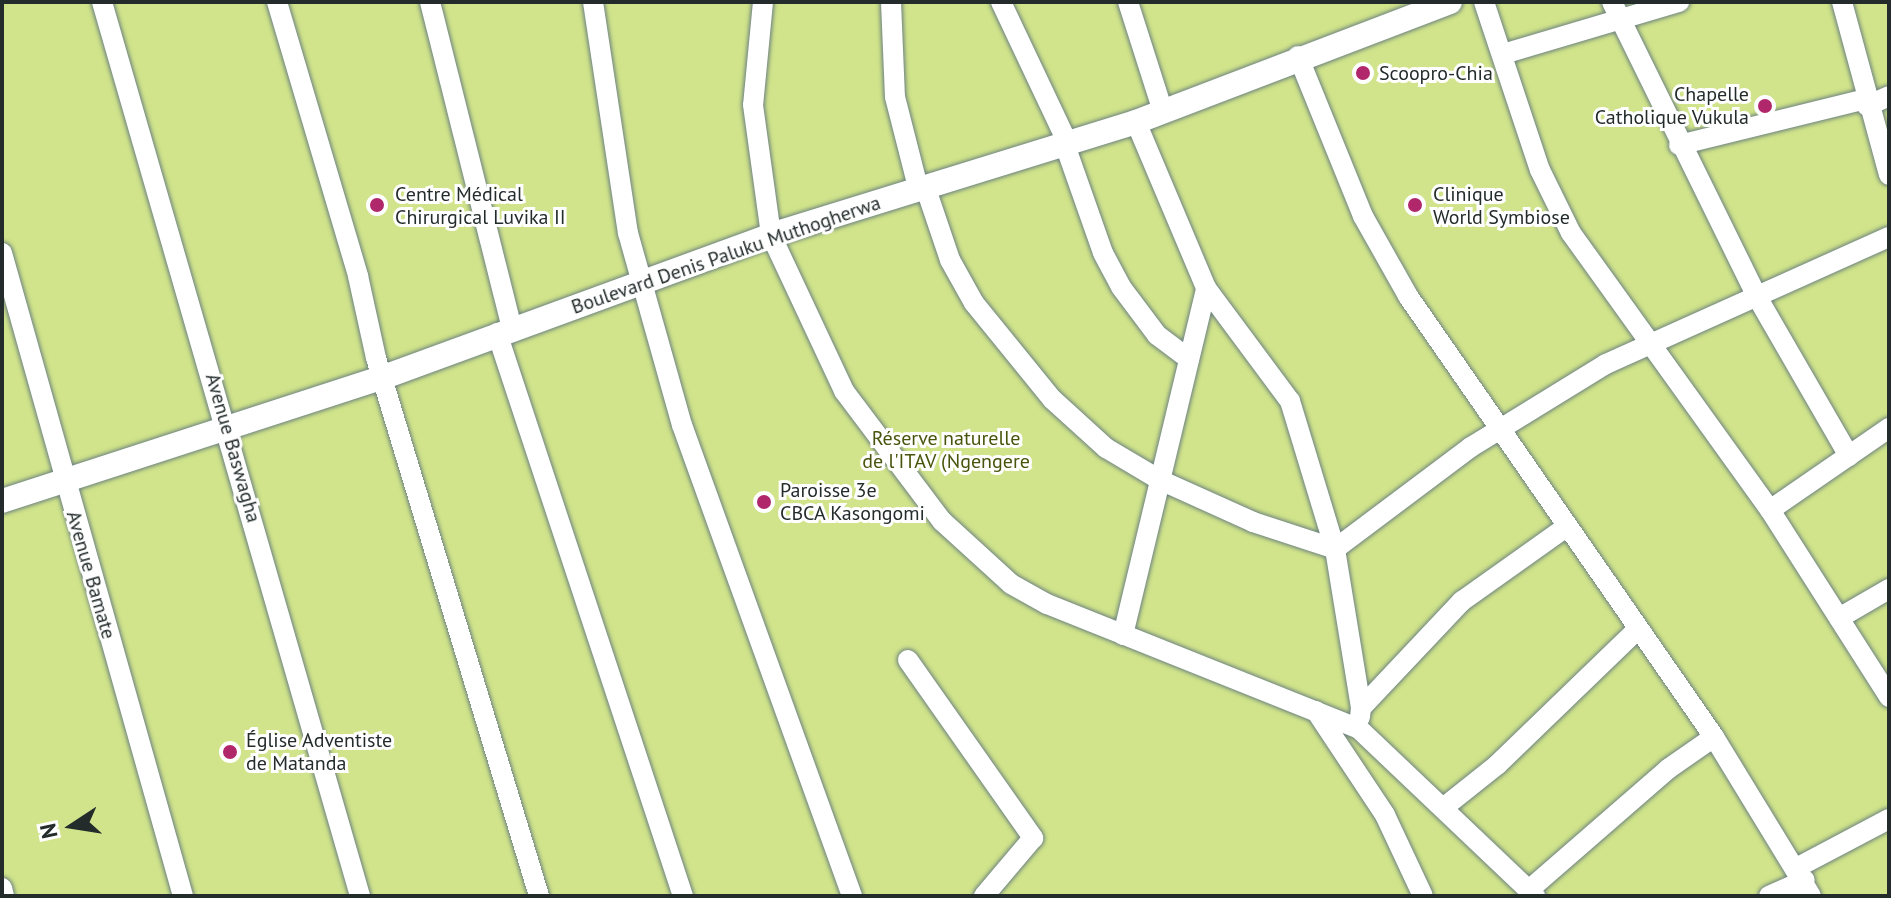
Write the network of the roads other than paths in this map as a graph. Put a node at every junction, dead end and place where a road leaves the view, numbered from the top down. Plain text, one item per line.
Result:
1 (102, 2) edge
2 (277, 2) edge
3 (430, 2) edge
4 (593, 2) edge
5 (891, 2) edge
6 (1001, 2) edge
7 (1128, 2) edge
8 (1450, 2) edge
9 (1484, 2) edge
10 (1679, 2) edge
11 (1842, 2) edge
12 (761, 4) edge
13 (1615, 10) edge
14 (1503, 54) junction
15 (1298, 56) junction
16 (1889, 96) edge
17 (1866, 102) junction
18 (1163, 112) junction
19 (1136, 122) junction
20 (1067, 144) junction
21 (1679, 145) junction
22 (1889, 175) edge
23 (922, 190) junction
24 (771, 235) junction
25 (1889, 237) edge
26 (2, 253) edge
27 (641, 283) junction
28 (1206, 288) junction
29 (1756, 295) junction
30 (504, 330) junction
31 (1652, 341) junction
32 (1189, 359) junction
33 (384, 377) junction
34 (227, 425) junction
35 (1889, 428) edge
36 (1497, 429) junction
37 (1849, 456) junction
38 (64, 480) junction
39 (1160, 480) junction
40 (2, 501) edge
41 (1770, 510) junction
42 (1566, 527) junction
43 (1335, 549) junction
44 (1889, 589) edge
45 (1839, 618) junction
46 (1637, 630) junction
47 (1123, 635) junction
48 (908, 660) dead end
49 (1889, 697) edge
50 (1361, 708) junction
51 (1316, 711) junction
52 (1359, 729) junction
53 (1714, 737) junction
54 (1443, 808) junction
55 (1889, 819) edge
56 (1805, 881) edge
57 (2, 888) edge
58 (1533, 893) edge
59 (4, 896) edge
60 (183, 896) edge
61 (360, 896) edge
62 (539, 896) edge
63 (683, 896) edge
64 (852, 896) edge
65 (984, 896) edge
66 (1423, 896) edge
67 (1769, 896) edge

1 - 34 street, Avenue Baswagha
2 - 33 street
3 - 30 street
4 - 27 street
5 - 23 street
6 - 20 street
7 - 18 street
8 - 15 street, Boulevard Denis Paluku Muthogherwa
9 - 14 street
10 - 13 street
11 - 17 street
12 - 24 street
13 - 14 street
13 - 21 street
14 - 31 street
15 - 18 street, Boulevard Denis Paluku Muthogherwa
15 - 36 street
16 - 17 street
17 - 21 street
17 - 22 street
18 - 19 street, Boulevard Denis Paluku Muthogherwa
19 - 20 street, Boulevard Denis Paluku Muthogherwa
19 - 28 street
20 - 23 street, Boulevard Denis Paluku Muthogherwa
20 - 32 street
21 - 29 street
23 - 24 street, Boulevard Denis Paluku Muthogherwa
23 - 39 street
24 - 27 street, Boulevard Denis Paluku Muthogherwa
24 - 47 street
25 - 29 street
26 - 38 street, Avenue Bamate
27 - 30 street, Boulevard Denis Paluku Muthogherwa
27 - 64 street
28 - 32 street
28 - 43 street
29 - 31 street
29 - 37 street
30 - 33 street, Boulevard Denis Paluku Muthogherwa
30 - 63 street
31 - 36 street
31 - 41 street
32 - 39 street
33 - 34 street, Boulevard Denis Paluku Muthogherwa
33 - 62 street
34 - 38 street, Boulevard Denis Paluku Muthogherwa
34 - 61 street, Avenue Baswagha
35 - 37 street
36 - 42 street
36 - 43 street
37 - 41 street
38 - 40 street, Boulevard Denis Paluku Muthogherwa
38 - 60 street, Avenue Bamate
39 - 43 street
39 - 47 street
41 - 45 street
42 - 46 street
42 - 50 street
43 - 50 street
44 - 45 street
45 - 49 street
46 - 53 street
46 - 54 street
47 - 51 street
48 - 65 street
50 - 52 street
51 - 52 street
51 - 66 street
52 - 54 street
53 - 56 street
53 - 58 street
54 - 58 street
55 - 56 street
56 - 67 street
57 - 59 street

